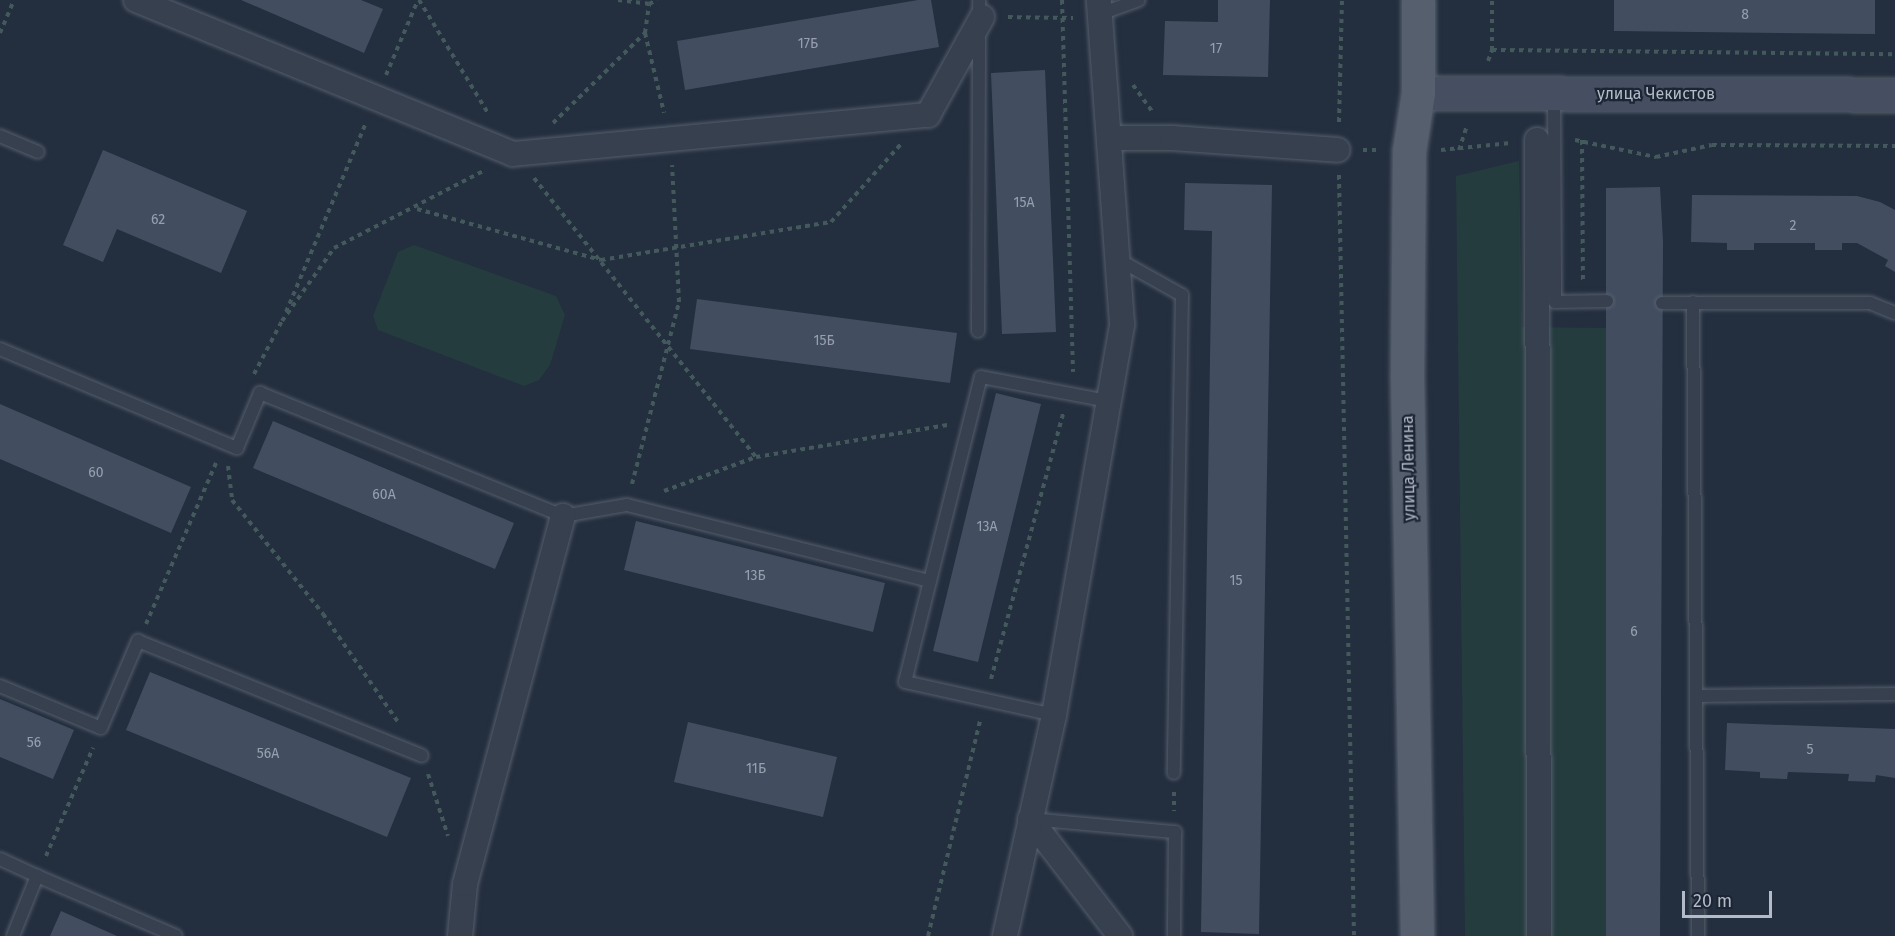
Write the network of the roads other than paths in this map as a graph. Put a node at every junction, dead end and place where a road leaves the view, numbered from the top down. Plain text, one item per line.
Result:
1 (136, 0) edge
2 (1140, 0) edge
3 (1418, 0) edge
4 (1100, 7) edge
5 (981, 8) edge
6 (1418, 93) junction
7 (1554, 94) junction
8 (1895, 95) edge
9 (0, 136) edge
10 (1109, 138) junction
11 (1544, 141) junction
12 (1338, 150) road end
13 (38, 152) dead end
14 (1119, 260) junction
15 (1607, 301) dead end
16 (1693, 302) junction
17 (1662, 303) dead end
18 (1895, 313) edge
19 (978, 331) dead end
20 (0, 349) edge
21 (1108, 401) junction
22 (563, 516) junction
23 (930, 581) junction
24 (0, 686) edge
25 (1895, 694) edge
26 (1699, 696) junction
27 (1054, 716) junction
28 (422, 756) road end
29 (1174, 773) road end
30 (1030, 819) junction
31 (0, 859) edge
32 (37, 876) junction
33 (13, 936) edge
34 (176, 936) edge
35 (460, 936) edge
36 (1005, 936) edge
37 (1120, 936) edge
38 (1174, 936) edge
39 (1417, 936) edge
40 (1539, 936) edge
41 (1698, 936) edge

1 - 5 street
2 - 4 lane
3 - 6 main road, улица Ленина
4 - 10 street
5 - 19 lane
6 - 7 street, улица Чекистов
6 - 39 main road, улица Ленина
7 - 8 street, улица Чекистов
7 - 11 lane
9 - 13 lane
10 - 12 street
10 - 14 street
11 - 15 lane
11 - 40 street
14 - 21 street
14 - 29 lane
16 - 17 lane
16 - 18 lane
16 - 26 lane
20 - 22 lane
21 - 23 lane
21 - 27 street
22 - 23 lane
22 - 35 street
23 - 27 lane
24 - 28 lane
25 - 26 lane
26 - 41 lane
27 - 30 street
30 - 36 street
30 - 37 street
30 - 38 lane
31 - 32 lane
32 - 33 lane
32 - 34 lane

